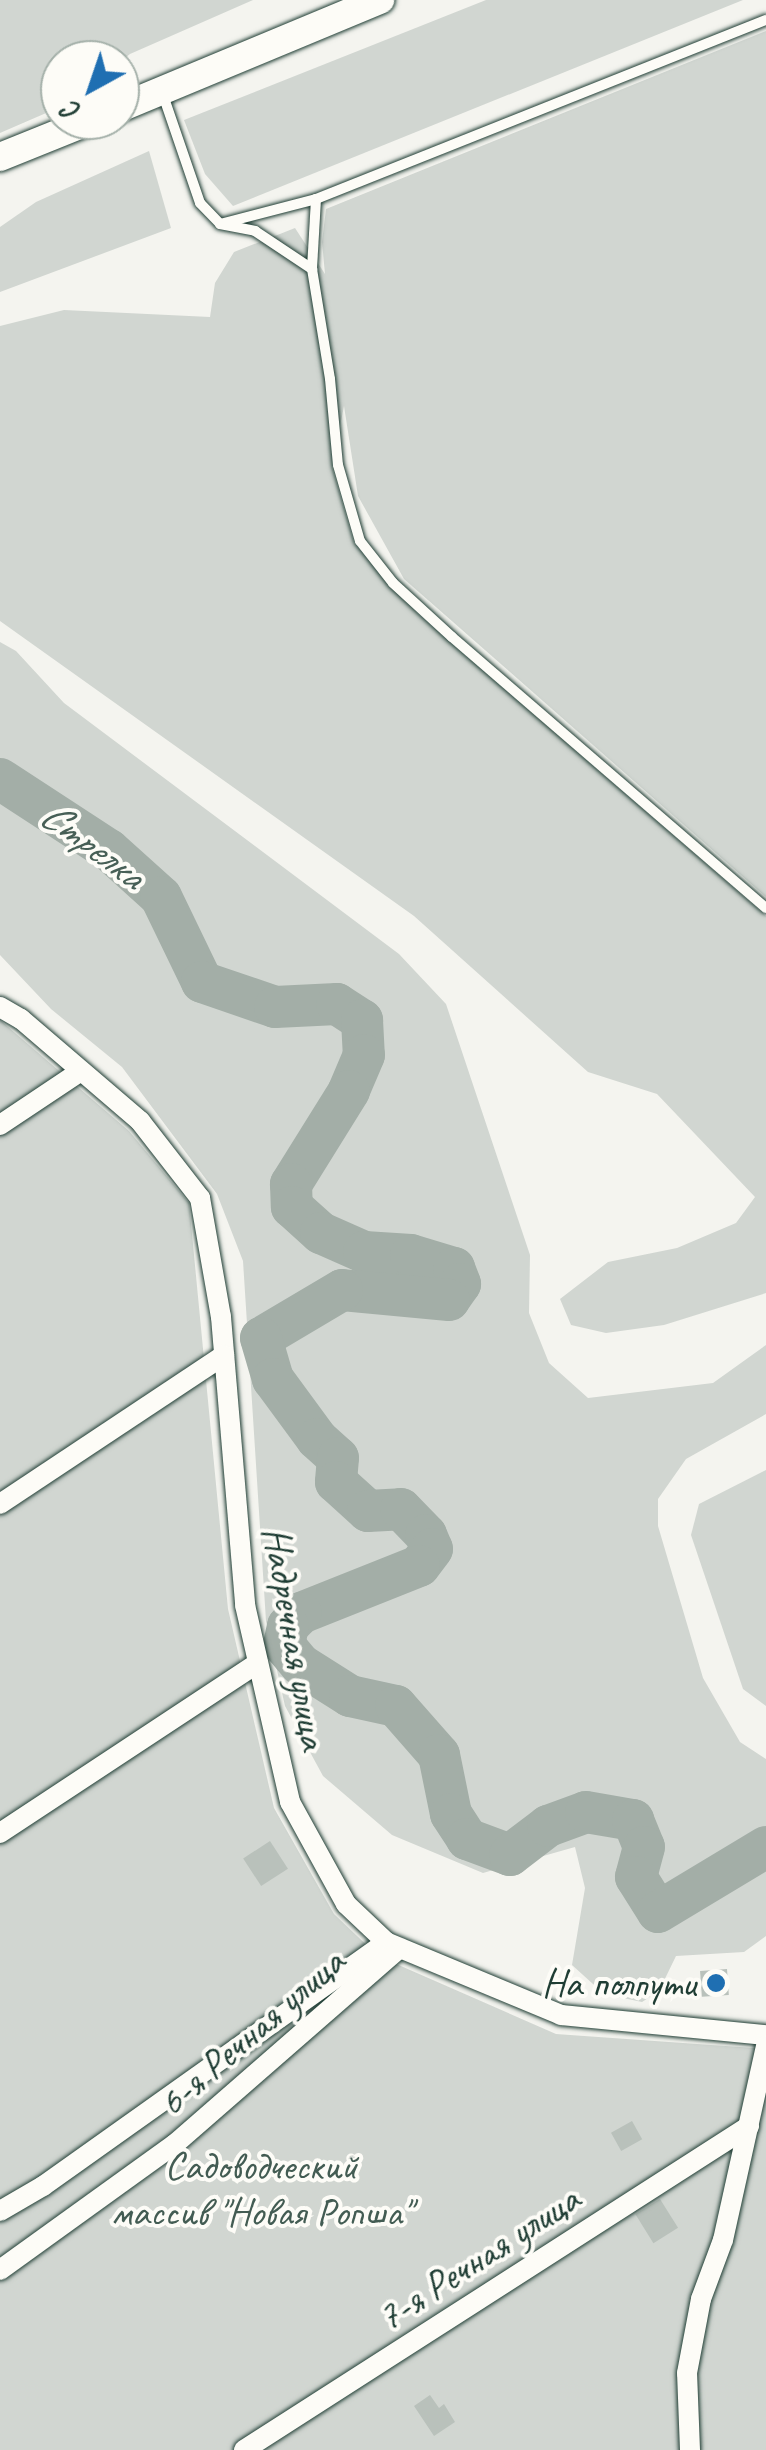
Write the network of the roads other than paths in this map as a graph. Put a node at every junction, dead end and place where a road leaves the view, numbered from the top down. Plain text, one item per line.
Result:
1 (380, 0) edge
2 (766, 20) edge
3 (162, 91) junction
4 (140, 100) edge
5 (42, 140) edge
6 (0, 157) edge
7 (316, 199) junction
8 (220, 224) junction
9 (312, 269) junction
10 (766, 908) edge
11 (0, 1008) edge
12 (81, 1071) junction
13 (0, 1125) edge
14 (224, 1355) junction
15 (0, 1504) edge
16 (258, 1663) junction
17 (0, 1833) edge
18 (393, 1946) junction
19 (766, 2036) edge
20 (766, 2046) edge
21 (749, 2126) junction
22 (0, 2211) edge
23 (0, 2270) edge
24 (244, 2450) edge
25 (690, 2450) edge

1 - 3 main road
2 - 7 lane
3 - 4 main road
3 - 8 lane
5 - 6 main road
7 - 8 lane
7 - 9 lane
8 - 9 lane
9 - 10 lane
11 - 12 street, Надречная улица
12 - 13 street
12 - 14 street, Надречная улица
14 - 15 street
14 - 16 street, Надречная улица
16 - 17 street
16 - 18 street, Надречная улица
18 - 19 street, Надречная улица
18 - 22 street, 6-я Речная улица
18 - 23 street, 6-я Речная улица
20 - 21 street
21 - 24 street, 7-я Речная улица
21 - 25 street

